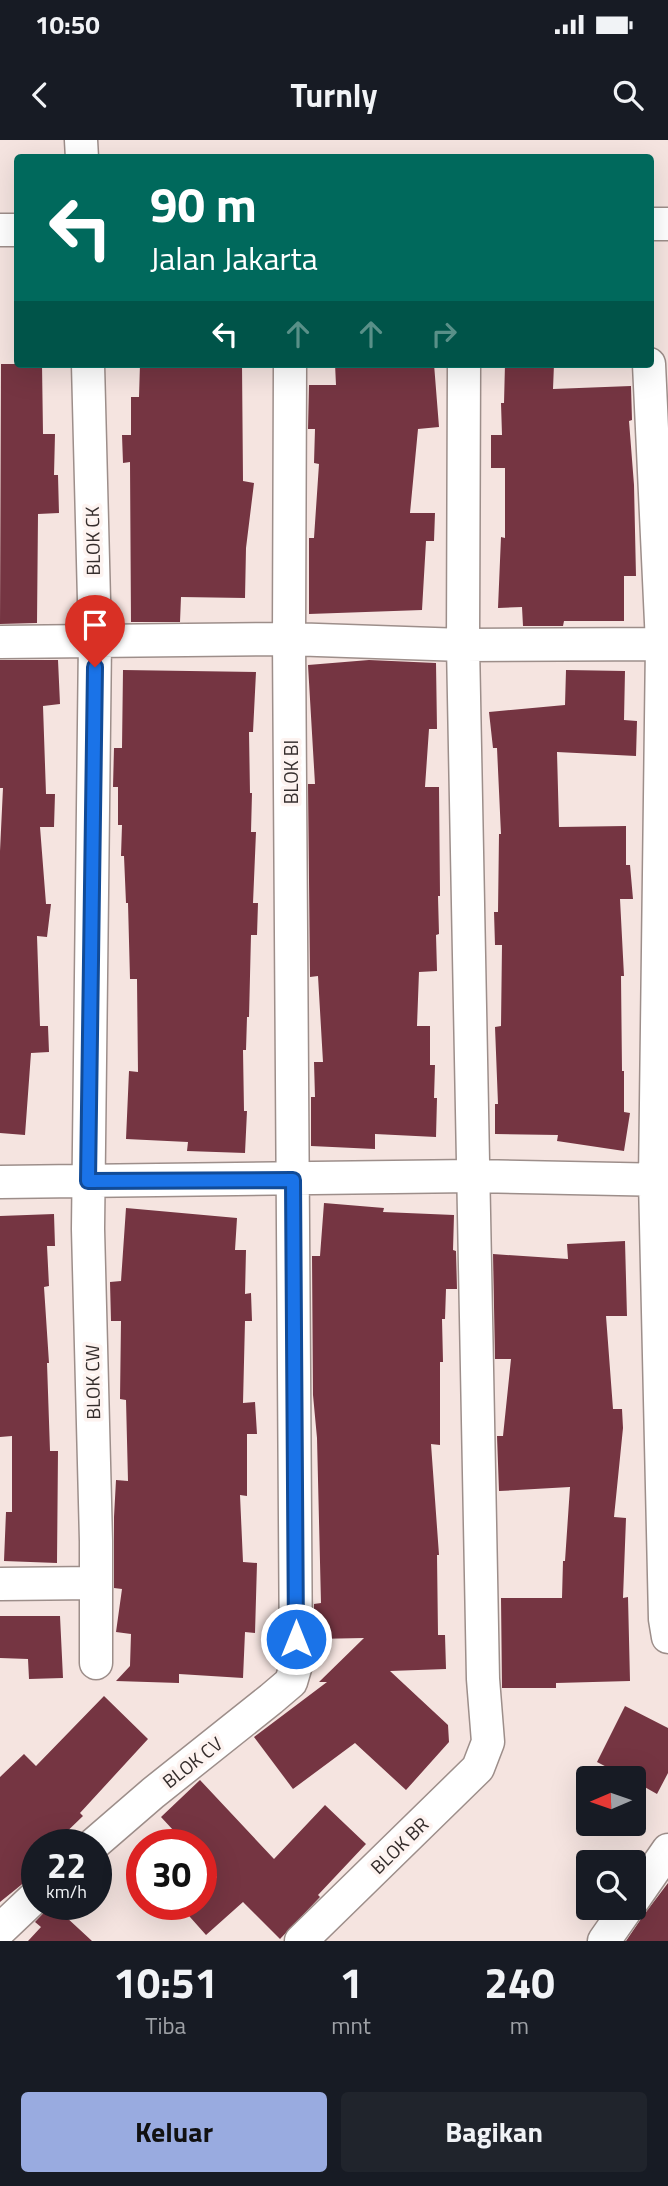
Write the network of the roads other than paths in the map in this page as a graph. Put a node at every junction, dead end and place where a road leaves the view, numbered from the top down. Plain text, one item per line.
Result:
1 (88, 368) edge
2 (290, 368) edge
3 (464, 368) edge
4 (649, 368) edge
5 (289, 639) junction
6 (95, 640) junction
7 (0, 642) edge
8 (665, 644) edge
9 (463, 645) junction
10 (473, 1176) junction
11 (293, 1180) junction
12 (661, 1180) edge
13 (88, 1181) junction
14 (0, 1182) edge
15 (96, 1583) junction
16 (0, 1584) edge
17 (668, 1637) edge
18 (96, 1663) dead end
19 (291, 1682) joint
20 (111, 1829) edge
21 (668, 1850) edge
22 (646, 1882) edge
23 (21, 1910) edge
24 (619, 1920) edge
25 (0, 1930) edge
26 (301, 1941) edge
27 (604, 1941) edge

1 - 6 street, BLOK CK
2 - 5 street, BLOK BI
3 - 9 street
4 - 8 street
5 - 6 street
5 - 9 street
5 - 11 street, BLOK BI
6 - 7 street
6 - 13 street, BLOK CK
8 - 9 street
8 - 12 street
9 - 10 street
10 - 11 street
10 - 12 street
10 - 26 street, BLOK BR
11 - 13 street
11 - 19 street, BLOK BI
12 - 17 street
13 - 14 street
13 - 15 street, BLOK CW
15 - 16 street
15 - 18 street, BLOK CW
19 - 20 street, BLOK CV
21 - 22 street
23 - 25 street
24 - 27 street

